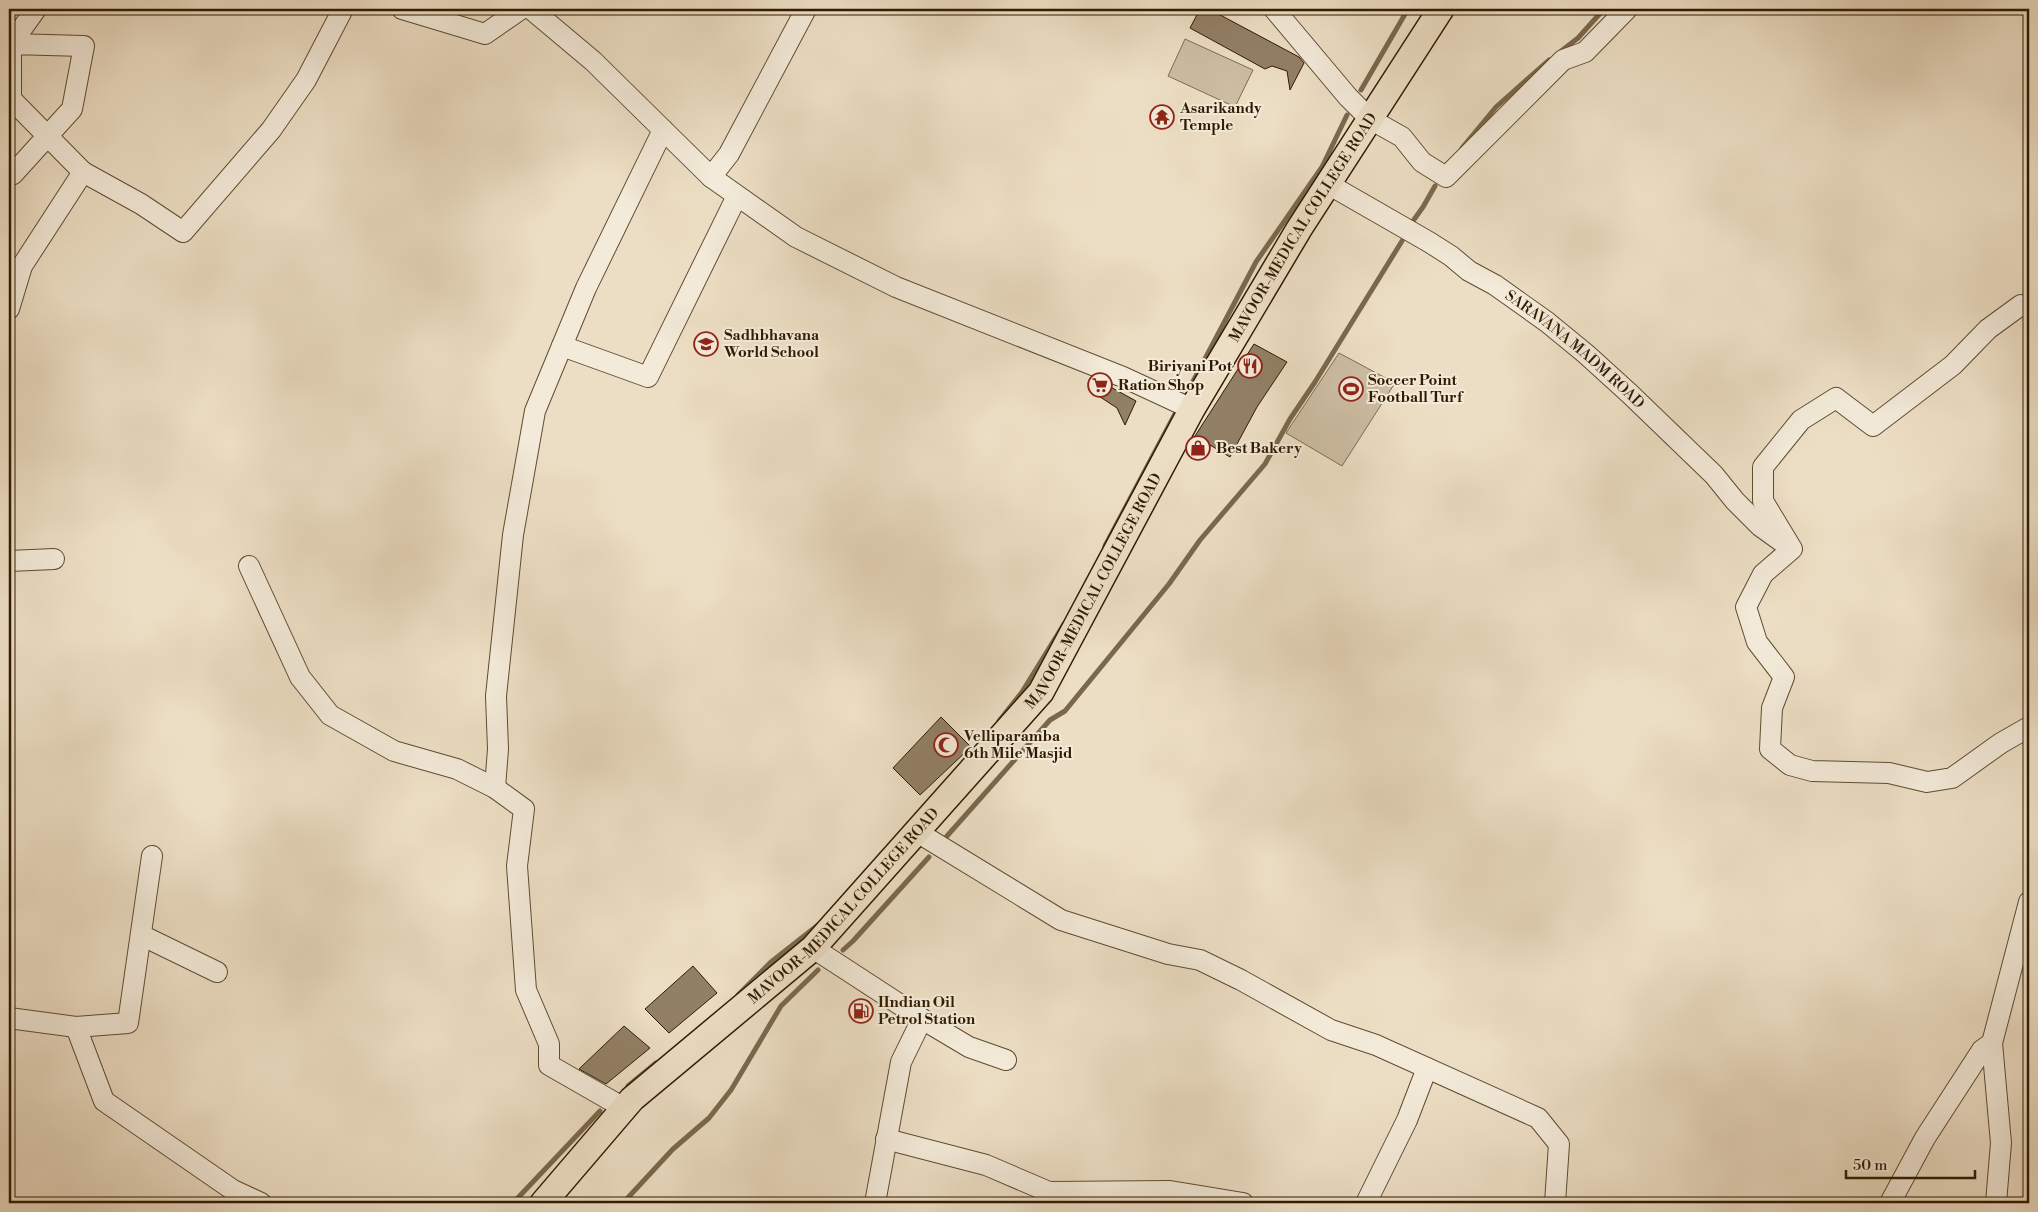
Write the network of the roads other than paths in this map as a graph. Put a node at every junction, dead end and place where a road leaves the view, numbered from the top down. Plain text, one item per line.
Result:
1 (36, 9) edge
2 (344, 9) edge
3 (402, 9) edge
4 (452, 9) edge
5 (521, 9) edge
6 (531, 9) edge
7 (806, 9) edge
8 (1274, 9) edge
9 (1441, 9) edge
10 (1627, 9) edge
11 (485, 34) junction
12 (10, 44) edge
13 (1370, 119) junction
14 (663, 130) junction
15 (47, 136) junction
16 (83, 172) junction
17 (9, 173) edge
18 (711, 177) junction
19 (1328, 184) junction
20 (737, 196) junction
21 (2029, 308) edge
22 (9, 309) edge
23 (562, 346) junction
24 (1192, 409) junction
25 (1792, 549) junction
26 (54, 559) dead end
27 (9, 560) edge
28 (249, 566) dead end
29 (2029, 727) edge
30 (495, 788) junction
31 (917, 832) junction
32 (152, 856) dead end
33 (2029, 902) edge
34 (141, 935) junction
35 (813, 948) junction
36 (217, 972) dead end
37 (9, 1018) edge
38 (922, 1019) junction
39 (76, 1027) junction
40 (1992, 1043) junction
41 (1006, 1060) dead end
42 (1427, 1068) junction
43 (624, 1108) junction
44 (886, 1139) junction
45 (261, 1203) edge
46 (543, 1203) edge
47 (875, 1203) edge
48 (1243, 1203) edge
49 (1366, 1203) edge
50 (1555, 1203) edge
51 (1890, 1203) edge
52 (1996, 1203) edge

1 - 12 street
2 - 16 street
3 - 11 street
4 - 11 street
5 - 11 street
6 - 14 street
7 - 18 street
8 - 13 street
9 - 13 main road, MAVOOR-MEDICAL COLLEGE ROAD
10 - 13 street
12 - 15 street
12 - 15 street
13 - 19 main road, MAVOOR-MEDICAL COLLEGE ROAD
14 - 18 street
14 - 23 street
15 - 16 street
15 - 17 street
16 - 22 street
18 - 20 street
19 - 24 main road, MAVOOR-MEDICAL COLLEGE ROAD
19 - 25 street, SARAVANA MADM ROAD
20 - 23 street
20 - 24 street
21 - 25 street
23 - 30 street
24 - 31 main road, MAVOOR-MEDICAL COLLEGE ROAD
25 - 29 street
26 - 27 street
28 - 30 street
30 - 43 street
31 - 35 main road, MAVOOR-MEDICAL COLLEGE ROAD
31 - 42 street
32 - 34 street
33 - 40 street
34 - 36 street
34 - 39 street
35 - 38 street
35 - 43 main road, MAVOOR-MEDICAL COLLEGE ROAD
37 - 39 street
38 - 41 street
38 - 44 street
39 - 45 street
40 - 51 street
40 - 52 street
42 - 49 street
42 - 50 street
43 - 46 main road, MAVOOR-MEDICAL COLLEGE ROAD
44 - 47 street
44 - 48 street

